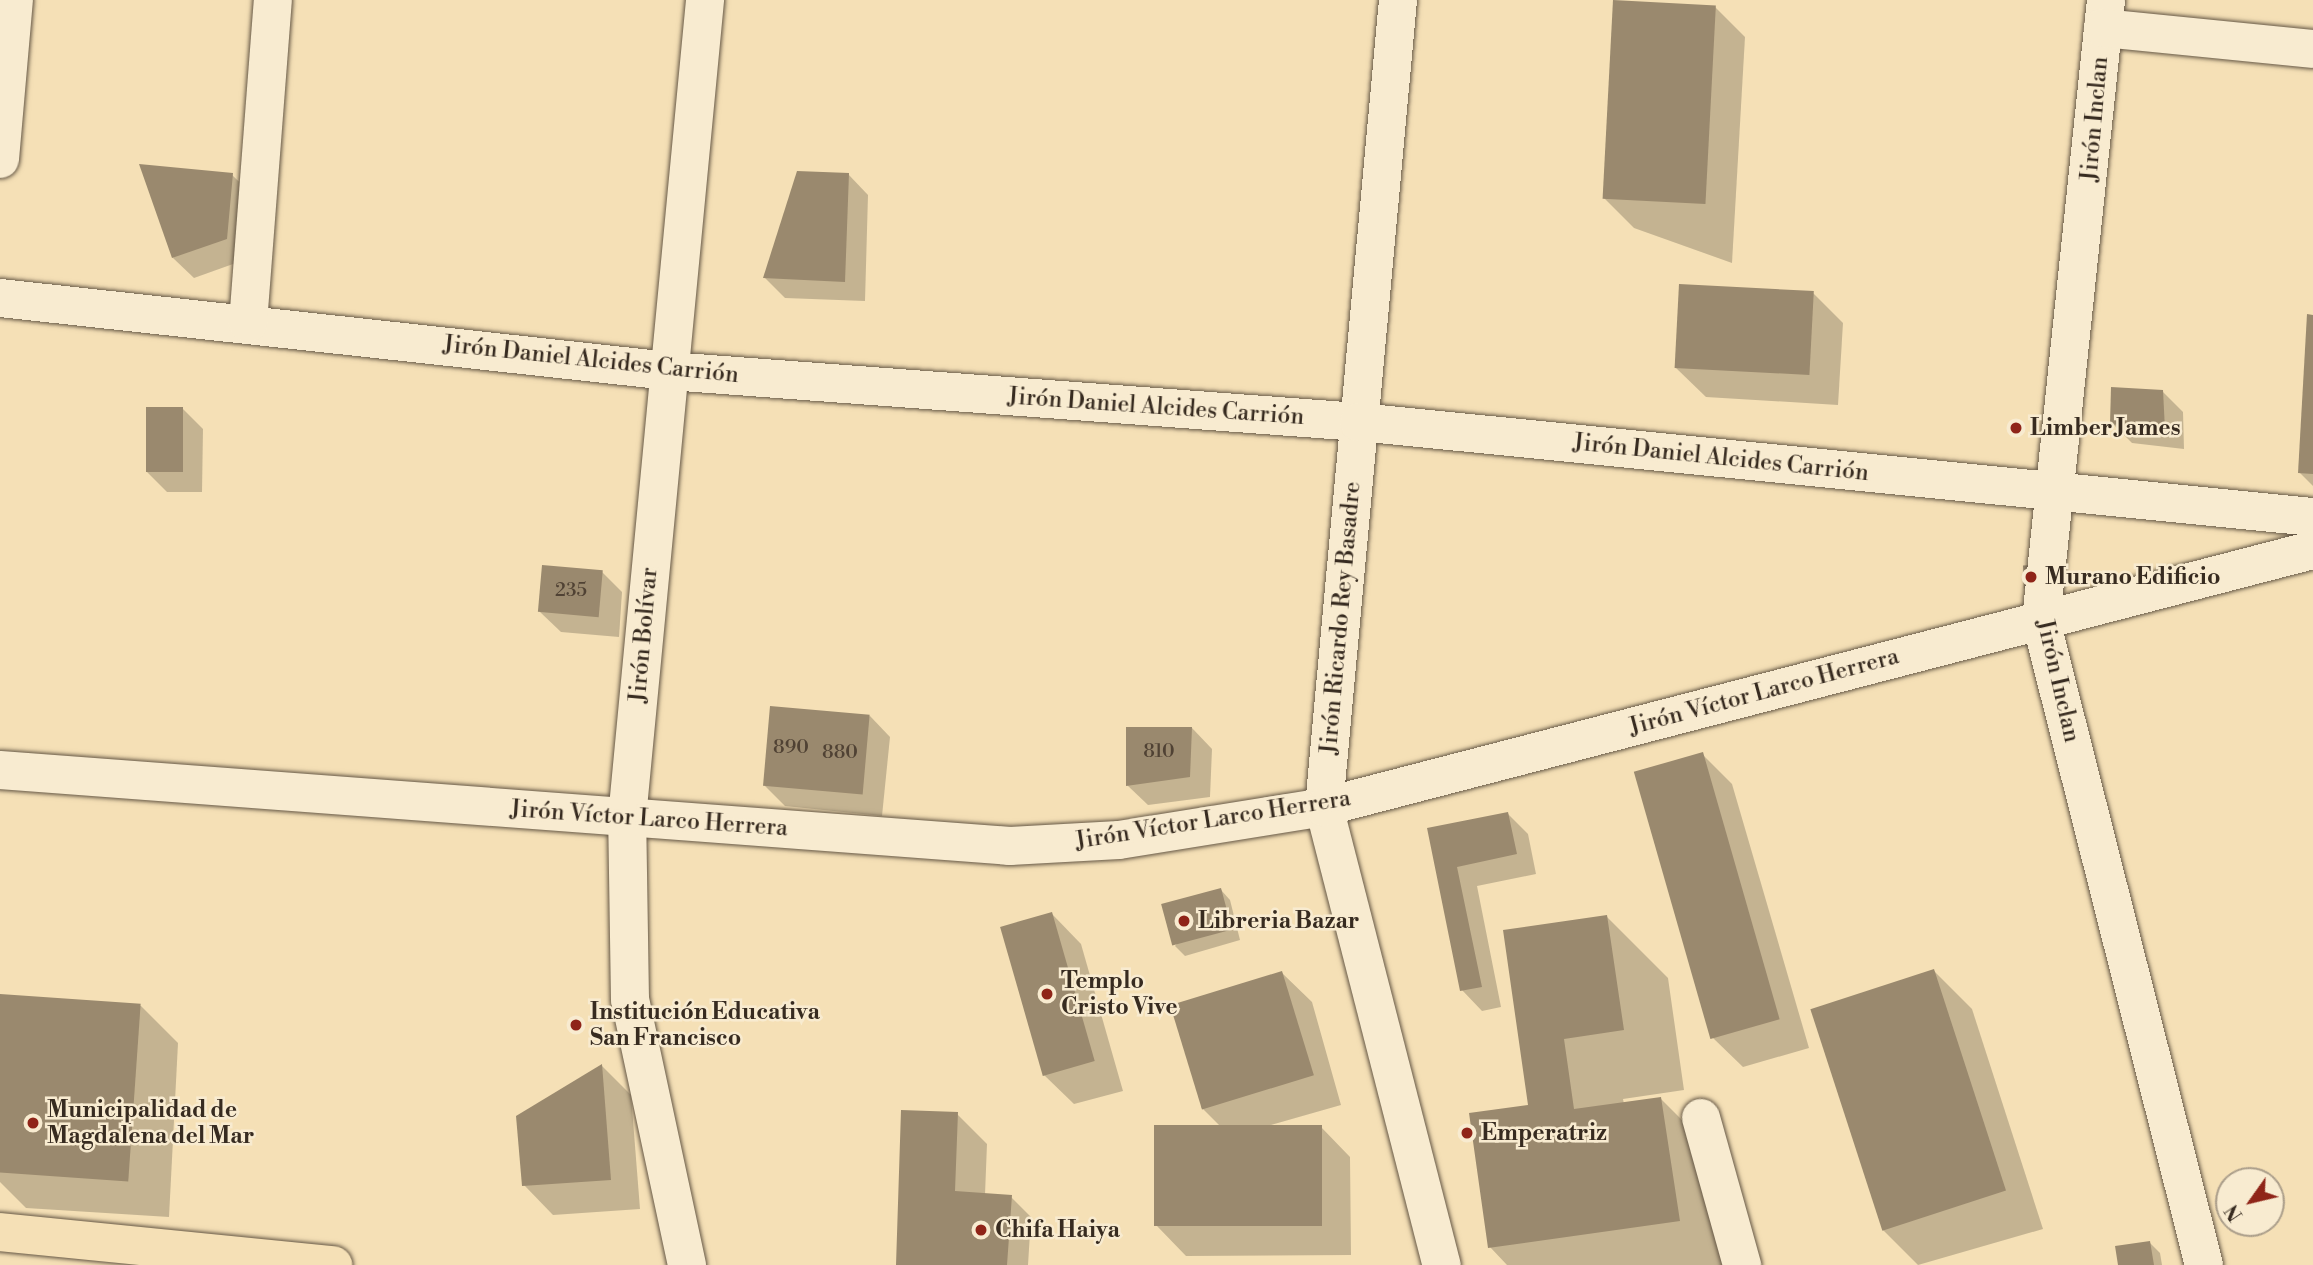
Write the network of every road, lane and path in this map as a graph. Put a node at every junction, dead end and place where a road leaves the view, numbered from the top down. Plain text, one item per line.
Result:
1 (14, 0) edge
2 (273, 0) edge
3 (705, 0) edge
4 (1398, 0) edge
5 (2105, 14) edge
6 (2313, 49) edge
7 (0, 159) edge
8 (0, 298) edge
9 (248, 323) junction
10 (669, 371) junction
11 (1359, 422) junction
12 (2056, 492) junction
13 (2313, 517) edge
14 (2313, 550) edge
15 (2041, 621) junction
16 (0, 770) edge
17 (1324, 807) junction
18 (627, 818) junction
19 (1702, 1118) dead end
20 (0, 1233) edge
21 (333, 1265) edge
22 (687, 1265) edge
23 (1442, 1265) edge
24 (1742, 1265) edge
25 (2204, 1265) edge

1 - 7 street
2 - 9 street
3 - 10 street, Jirón Bolívar
4 - 11 street, Jirón Ricardo Rey Basadre
5 - 6 street
5 - 12 street, Jirón Inclan
8 - 9 street, Jirón Daniel Alcides Carrión
9 - 10 street, Jirón Daniel Alcides Carrión
10 - 11 street, Jirón Daniel Alcides Carrión
10 - 18 street, Jirón Bolívar
11 - 12 street, Jirón Daniel Alcides Carrión
11 - 17 street, Jirón Ricardo Rey Basadre
12 - 13 street, Jirón Daniel Alcides Carrión
12 - 15 street, Jirón Inclan
14 - 15 street, Jirón Víctor Larco Herrera
15 - 17 street, Jirón Víctor Larco Herrera
15 - 25 street, Jirón Inclan
16 - 18 street, Jirón Víctor Larco Herrera
17 - 18 street, Jirón Víctor Larco Herrera
17 - 23 street, Jirón Ricardo Rey Basadre
18 - 22 street, Jirón Bolívar
19 - 24 street
20 - 21 main road

